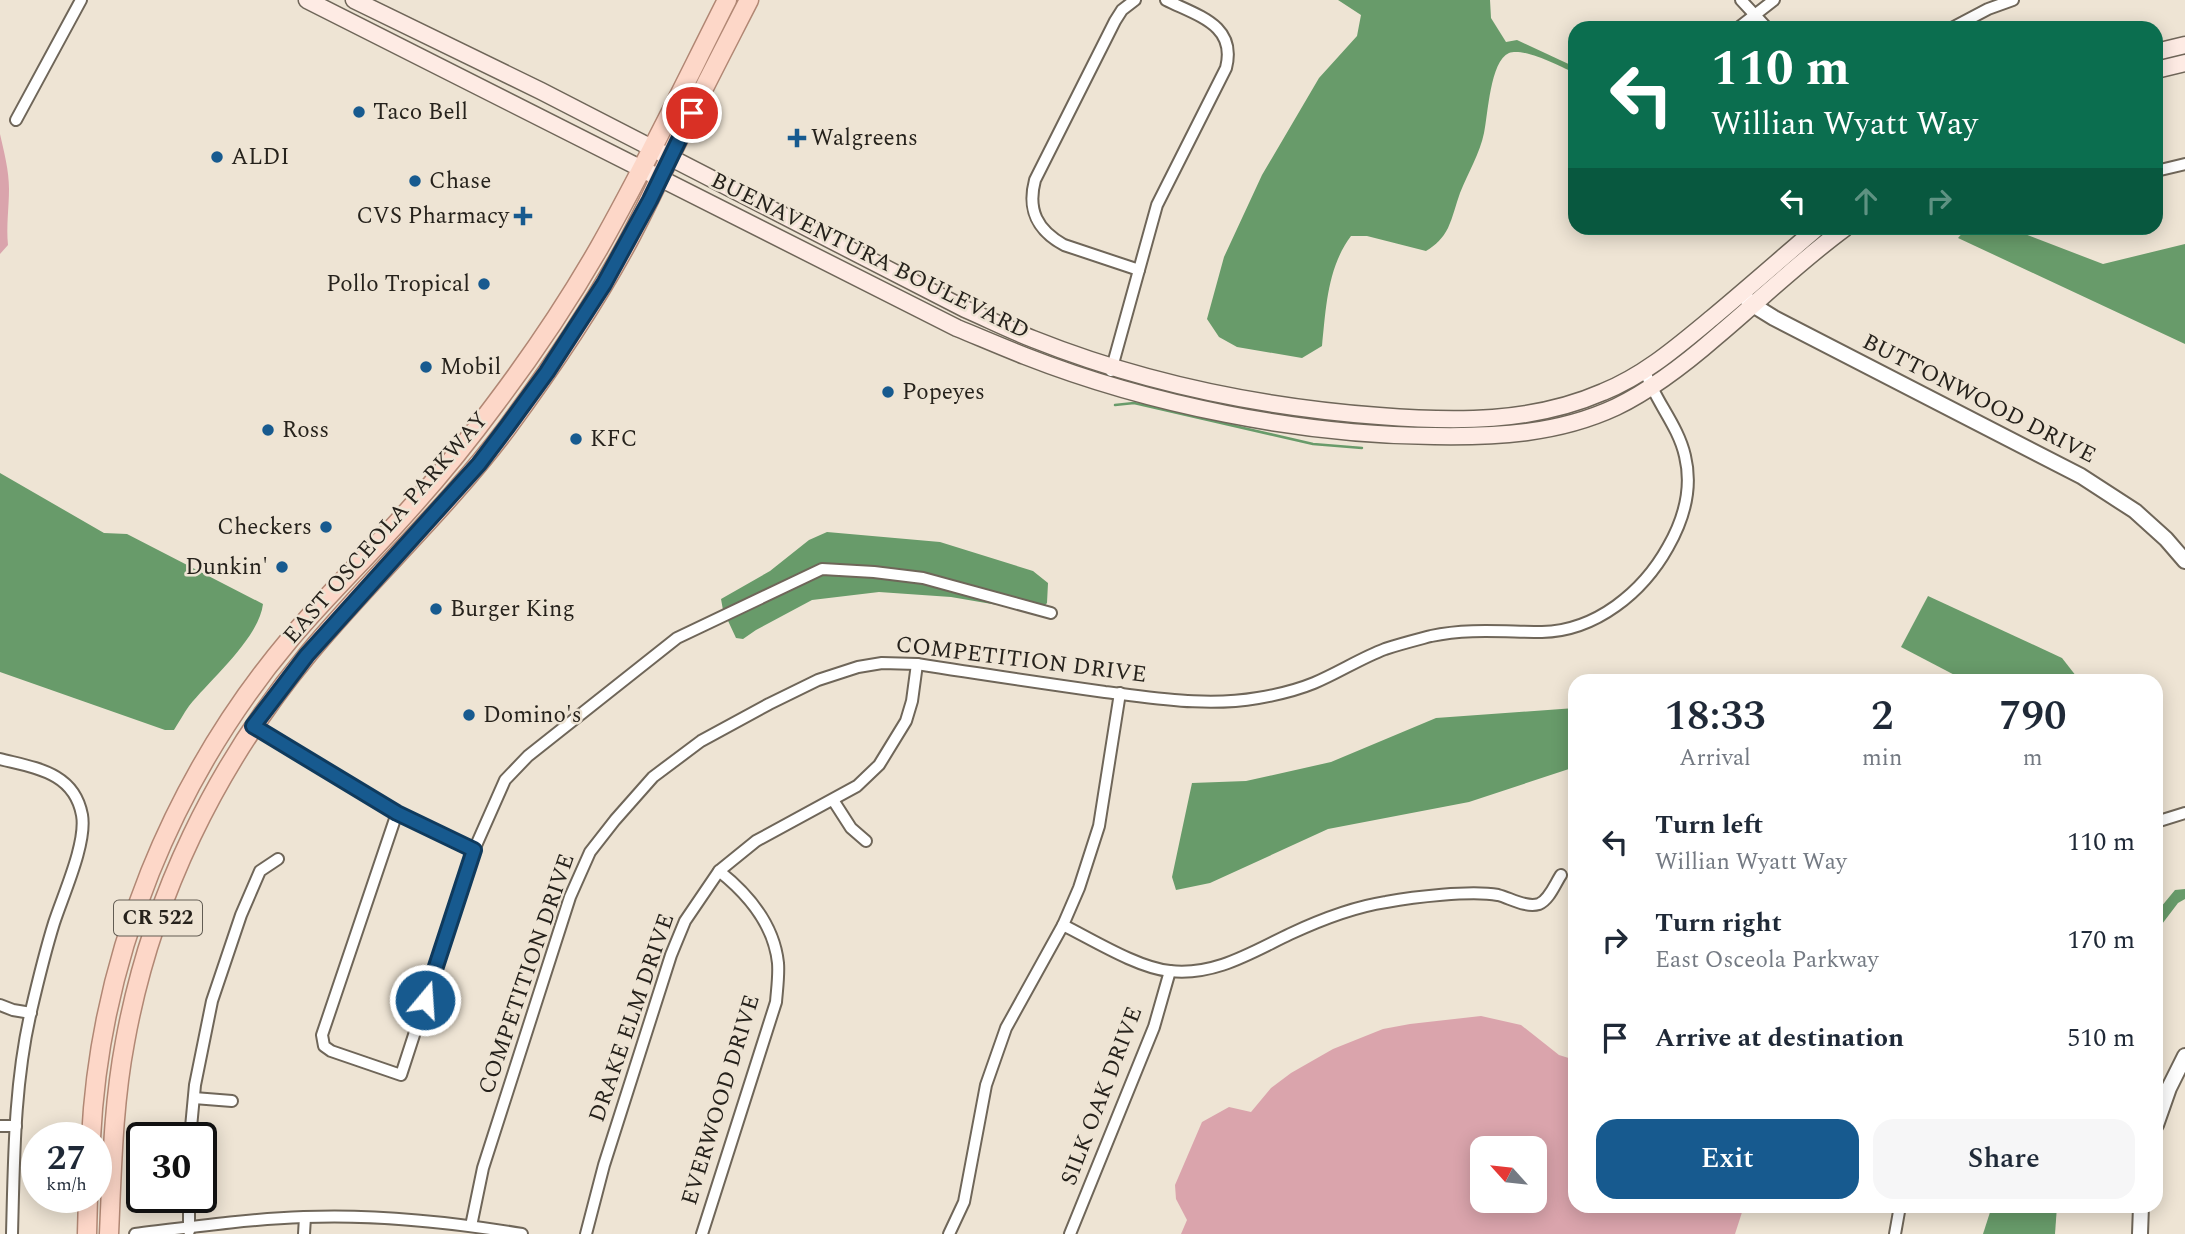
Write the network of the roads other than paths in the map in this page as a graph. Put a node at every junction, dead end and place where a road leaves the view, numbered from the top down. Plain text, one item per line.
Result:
1 (82, 0) edge
2 (307, 0) edge
3 (354, 0) edge
4 (727, 0) edge
5 (749, 0) edge
6 (1135, 0) edge
7 (1166, 0) edge
8 (1741, 0) edge
9 (1774, 0) edge
10 (2013, 0) edge
11 (326, 4) edge
12 (1754, 14) junction
13 (1746, 21) edge
14 (1760, 21) edge
15 (1965, 21) edge
16 (2185, 46) edge
17 (2163, 51) edge
18 (2185, 63) edge
19 (2163, 68) edge
20 (16, 120) dead end
21 (652, 148) junction
22 (670, 157) junction
23 (2185, 163) edge
24 (641, 169) junction
25 (2163, 169) edge
26 (660, 179) junction
27 (1809, 235) edge
28 (1837, 235) edge
29 (879, 263) junction
30 (1139, 270) junction
31 (866, 284) junction
32 (1742, 293) junction
33 (1753, 306) junction
34 (1112, 367) junction
35 (1645, 371) junction
36 (1107, 384) junction
37 (1651, 388) junction
38 (410, 509) junction
39 (426, 524) junction
40 (2185, 561) edge
41 (1051, 613) dead end
42 (917, 664) junction
43 (1120, 694) junction
44 (253, 726) junction
45 (0, 759) edge
46 (833, 800) junction
47 (397, 813) junction
48 (2185, 813) edge
49 (2163, 820) edge
50 (866, 841) dead end
51 (474, 850) junction
52 (278, 859) dead end
53 (719, 871) junction
54 (1561, 875) dead end
55 (1063, 925) junction
56 (1170, 971) junction
57 (0, 1005) edge
58 (31, 1013) junction
59 (2185, 1056) edge
60 (194, 1098) junction
61 (232, 1101) dead end
62 (2163, 1105) edge
63 (92, 1122) edge
64 (192, 1122) edge
65 (0, 1126) edge
66 (16, 1126) junction
67 (88, 1213) edge
68 (94, 1213) edge
69 (1899, 1213) edge
70 (2141, 1213) edge
71 (305, 1217) junction
72 (471, 1226) junction
73 (189, 1230) edge
74 (12, 1234) edge
75 (87, 1234) edge
76 (103, 1234) edge
77 (109, 1234) edge
78 (135, 1234) edge
79 (304, 1234) edge
80 (522, 1234) edge
81 (586, 1234) edge
82 (702, 1234) edge
83 (949, 1234) edge
84 (1070, 1234) edge
85 (1895, 1234) edge
86 (2140, 1234) edge

1 - 20 street
2 - 11 main road, BUENAVENTURA BOULEVARD
3 - 21 main road, BUENAVENTURA BOULEVARD
4 - 21 main road, EAST OSCEOLA PARKWAY / CR 522
5 - 22 main road, EAST OSCEOLA PARKWAY / CR 522
6 - 30 street
7 - 30 street
8 - 12 street
9 - 12 street
10 - 15 street
11 - 24 main road, BUENAVENTURA BOULEVARD
12 - 13 street
12 - 14 street
16 - 17 main road
18 - 19 main road
21 - 22 main road, BUENAVENTURA BOULEVARD
21 - 24 main road, EAST OSCEOLA PARKWAY / CR 522
22 - 26 main road, EAST OSCEOLA PARKWAY / CR 522
22 - 29 main road, BUENAVENTURA BOULEVARD
23 - 25 street
24 - 26 main road, BUENAVENTURA BOULEVARD
24 - 38 main road, EAST OSCEOLA PARKWAY / CR 522
26 - 31 main road, BUENAVENTURA BOULEVARD
26 - 39 main road, EAST OSCEOLA PARKWAY / CR 522
27 - 32 main road, BUENAVENTURA BOULEVARD
28 - 33 main road, BUENAVENTURA BOULEVARD
29 - 31 street
29 - 34 main road, BUENAVENTURA BOULEVARD
30 - 34 street
31 - 36 main road, BUENAVENTURA BOULEVARD
32 - 33 street, BUTTONWOOD DRIVE
32 - 35 main road, BUENAVENTURA BOULEVARD
33 - 37 main road, BUENAVENTURA BOULEVARD
33 - 40 street, BUTTONWOOD DRIVE
34 - 35 main road, BUENAVENTURA BOULEVARD
34 - 36 street
35 - 37 street, COMPETITION DRIVE
36 - 37 main road, BUENAVENTURA BOULEVARD
37 - 43 street, COMPETITION DRIVE
38 - 39 street
38 - 63 main road, EAST OSCEOLA PARKWAY / CR 522
39 - 44 main road, EAST OSCEOLA PARKWAY / CR 522
41 - 51 street
42 - 43 street, COMPETITION DRIVE
42 - 46 street, DRAKE ELM DRIVE
42 - 72 street, COMPETITION DRIVE
43 - 55 street
44 - 47 street
44 - 77 main road, EAST OSCEOLA PARKWAY / CR 522
45 - 58 street
46 - 50 street
46 - 53 street, DRAKE ELM DRIVE
47 - 51 street
47 - 51 street
48 - 49 street
52 - 60 street
53 - 81 street, DRAKE ELM DRIVE
53 - 82 street, EVERWOOD DRIVE
54 - 56 street
55 - 56 street
55 - 83 street
56 - 84 street, SILK OAK DRIVE
57 - 58 street
58 - 66 street
59 - 62 street
60 - 61 street
60 - 64 street
65 - 66 street
66 - 74 street
67 - 75 main road
68 - 76 main road
69 - 85 street
70 - 86 street
71 - 72 street
71 - 73 street
71 - 79 street
72 - 80 street
73 - 78 street

